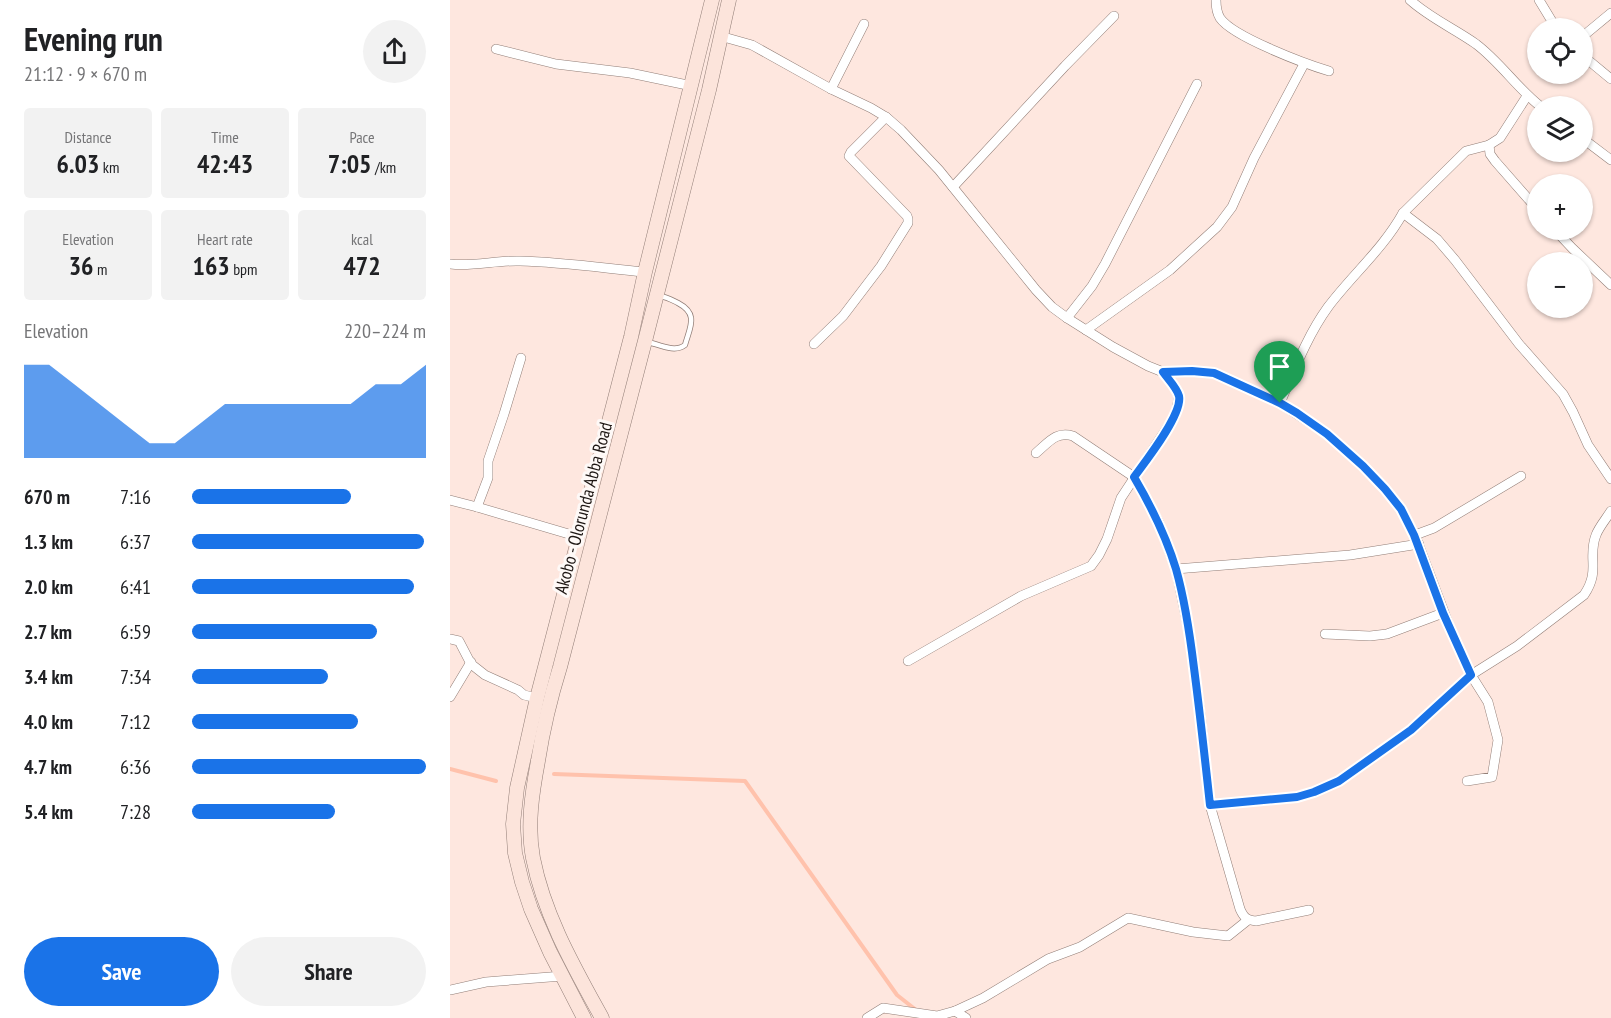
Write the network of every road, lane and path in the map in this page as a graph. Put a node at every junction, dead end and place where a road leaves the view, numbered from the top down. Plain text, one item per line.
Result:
1 (712, 0) edge
2 (729, 0) edge
3 (1216, 0) edge
4 (1410, 0) edge
5 (1539, 0) edge
6 (1611, 13) edge
7 (1114, 16) dead end
8 (1550, 18) edge
9 (864, 24) dead end
10 (1593, 28) edge
11 (720, 36) junction
12 (496, 49) dead end
13 (1304, 64) junction
14 (1593, 64) edge
15 (1329, 71) dead end
16 (1611, 79) edge
17 (1197, 84) dead end
18 (692, 86) junction
19 (831, 89) junction
20 (1527, 96) joint
21 (886, 117) junction
22 (1489, 145) junction
23 (1593, 146) edge
24 (1611, 160) edge
25 (953, 187) junction
26 (1527, 198) edge
27 (1403, 213) junction
28 (1564, 240) edge
29 (450, 264) edge
30 (645, 272) junction
31 (1611, 285) edge
32 (656, 295) junction
33 (1067, 318) junction
34 (1086, 330) junction
35 (645, 341) junction
36 (814, 344) dead end
37 (521, 358) dead end
38 (1163, 372) junction
39 (1280, 403) junction
40 (1036, 453) dead end
41 (1521, 476) dead end
42 (1134, 477) junction
43 (1611, 479) edge
44 (450, 500) edge
45 (477, 507) junction
46 (1611, 511) edge
47 (579, 537) junction
48 (1417, 539) junction
49 (1176, 569) junction
50 (1443, 613) junction
51 (1325, 634) dead end
52 (450, 639) edge
53 (556, 656) junction
54 (471, 662) junction
55 (908, 662) dead end
56 (1471, 675) junction
57 (450, 697) edge
58 (537, 698) junction
59 (1467, 781) dead end
60 (1210, 805) junction
61 (1309, 910) dead end
62 (1248, 920) junction
63 (563, 976) junction
64 (450, 990) edge
65 (955, 1011) junction
66 (585, 1018) edge
67 (602, 1018) edge
68 (867, 1018) edge
69 (966, 1018) edge

1 - 18 main road, Akobo - Olorunda Abba Road
2 - 11 main road, Akobo - Olorunda Abba Road
3 - 13 street
4 - 20 street
5 - 8 street
6 - 10 street
7 - 25 street
9 - 19 street
11 - 19 street
11 - 32 main road, Akobo - Olorunda Abba Road
12 - 18 street
13 - 15 street
13 - 34 street
14 - 16 street
17 - 33 street
18 - 30 main road, Akobo - Olorunda Abba Road
19 - 21 street
20 - 22 street
21 - 25 street
21 - 36 street
22 - 26 street
22 - 27 street
23 - 24 street
25 - 33 street
27 - 39 street
27 - 43 street
28 - 31 street
29 - 30 street
30 - 47 main road, Akobo - Olorunda Abba Road
32 - 35 main road, Akobo - Olorunda Abba Road
32 - 35 lane
33 - 34 street
34 - 38 street
35 - 53 main road, Akobo - Olorunda Abba Road
37 - 45 street
38 - 39 street
38 - 42 street
39 - 48 street
40 - 42 street
41 - 48 street
42 - 49 street
42 - 55 street
44 - 45 street
45 - 47 street
46 - 56 street
47 - 53 main road, Akobo - Olorunda Abba Road
48 - 49 street
48 - 50 street
49 - 60 street
50 - 51 street
50 - 56 street
52 - 54 street
53 - 58 main road, Akobo - Olorunda Abba Road
53 - 67 main road, Akobo - Olorunda Abba Road
54 - 57 street
54 - 58 street
56 - 59 street
56 - 60 street
58 - 63 main road, Akobo - Olorunda Abba Road
60 - 62 street
61 - 62 street
62 - 65 street
63 - 64 street
63 - 66 main road, Akobo - Olorunda Abba Road
65 - 68 street
65 - 69 street

